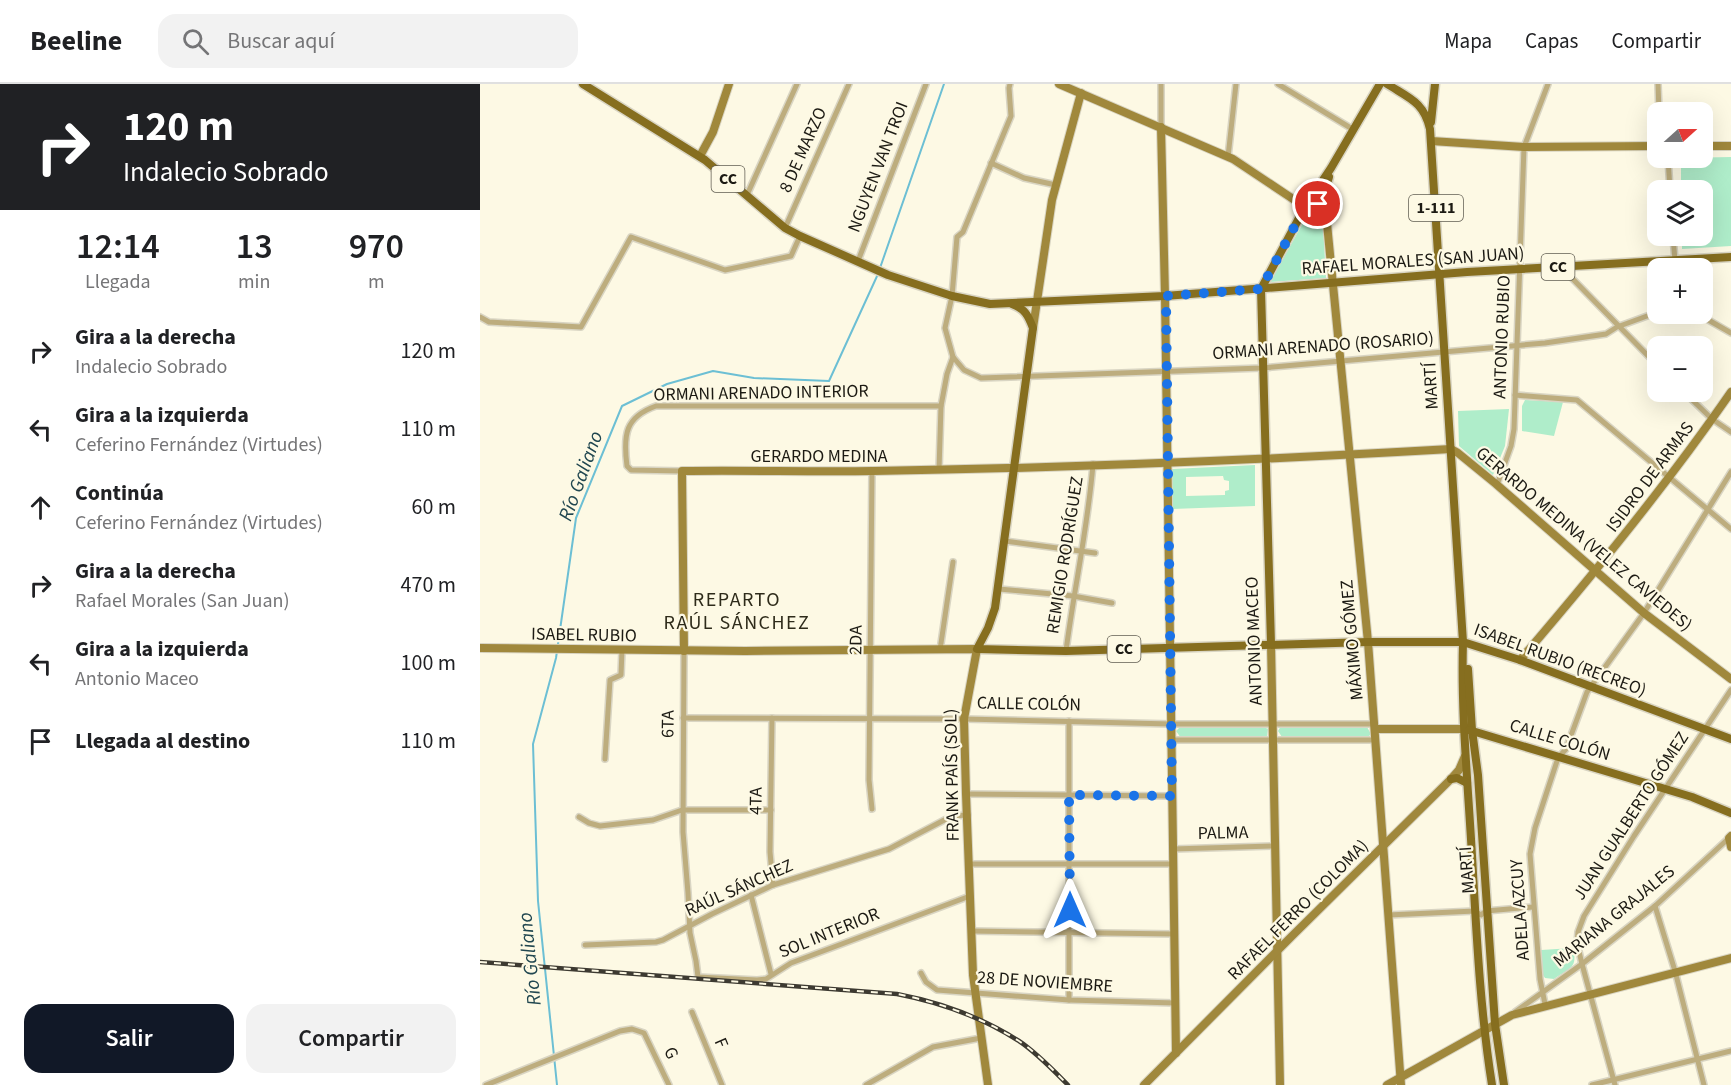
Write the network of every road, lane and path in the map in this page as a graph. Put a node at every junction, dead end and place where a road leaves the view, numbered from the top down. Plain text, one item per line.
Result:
1 (583, 84) edge
2 (729, 84) edge
3 (797, 84) edge
4 (849, 84) edge
5 (926, 84) edge
6 (1010, 84) edge
7 (1059, 84) edge
8 (1084, 84) edge
9 (1161, 84) edge
10 (1236, 84) edge
11 (1278, 84) edge
12 (1380, 84) edge
13 (1387, 84) edge
14 (1435, 84) edge
15 (1548, 84) edge
16 (1658, 84) edge
17 (1081, 93) junction
18 (1434, 96) junction
19 (1659, 102) edge
20 (1419, 104) junction
21 (1161, 127) junction
22 (1430, 129) junction
23 (1354, 130) junction
24 (1431, 141) junction
25 (1647, 146) edge
26 (1713, 146) edge
27 (1731, 146) edge
28 (1524, 147) junction
29 (700, 156) junction
30 (1228, 157) junction
31 (992, 163) junction
32 (1331, 168) junction
33 (1056, 185) junction
34 (1324, 193) junction
35 (747, 195) junction
36 (1305, 207) junction
37 (785, 228) junction
38 (800, 236) junction
39 (1731, 258) edge
40 (1713, 259) edge
41 (858, 261) junction
42 (1647, 262) edge
43 (1561, 267) junction
44 (1519, 269) junction
45 (1441, 275) junction
46 (1334, 282) junction
47 (1261, 289) junction
48 (952, 296) junction
49 (1166, 296) junction
50 (1037, 302) junction
51 (1009, 303) junction
52 (1647, 316) edge
53 (480, 317) edge
54 (1713, 323) edge
55 (1617, 327) junction
56 (1033, 328) junction
57 (1731, 333) edge
58 (1517, 345) junction
59 (1445, 352) junction
60 (1647, 356) edge
61 (953, 357) junction
62 (1341, 361) junction
63 (1262, 368) junction
64 (1167, 372) junction
65 (1027, 377) junction
66 (1731, 392) edge
67 (1515, 394) junction
68 (1694, 402) edge
69 (941, 406) junction
70 (1712, 419) junction
71 (1731, 432) edge
72 (1451, 449) junction
73 (1351, 455) junction
74 (1265, 458) junction
75 (1167, 462) junction
76 (1093, 464) junction
77 (627, 466) joint
78 (1013, 467) junction
79 (939, 470) junction
80 (682, 471) junction
81 (872, 471) junction
82 (1731, 472) edge
83 (1669, 478) junction
84 (1497, 484) junction
85 (1708, 510) junction
86 (1731, 529) edge
87 (1005, 541) junction
88 (1081, 550) junction
89 (1095, 553) dead end
90 (953, 562) dead end
91 (1596, 572) junction
92 (999, 589) junction
93 (1073, 596) junction
94 (1112, 603) dead end
95 (1644, 613) junction
96 (1368, 642) junction
97 (1463, 642) junction
98 (1271, 644) junction
99 (1170, 647) junction
100 (480, 648) edge
101 (976, 649) junction
102 (622, 650) junction
103 (870, 650) junction
104 (940, 650) junction
105 (684, 651) junction
106 (1066, 651) junction
107 (1520, 660) junction
108 (1731, 679) edge
109 (1591, 687) junction
110 (1731, 690) edge
111 (683, 718) junction
112 (772, 718) junction
113 (870, 719) junction
114 (964, 719) junction
115 (1069, 721) junction
116 (1273, 722) junction
117 (1171, 724) junction
118 (1375, 726) junction
119 (1704, 729) junction
120 (1469, 730) junction
121 (1484, 734) junction
122 (1731, 739) edge
123 (1172, 740) junction
124 (1376, 740) junction
125 (1273, 741) junction
126 (1473, 741) junction
127 (1467, 752) junction
128 (1558, 758) junction
129 (605, 759) dead end
130 (1463, 769) junction
131 (1478, 776) junction
132 (1451, 779) junction
133 (1467, 783) junction
134 (1666, 789) junction
135 (966, 794) junction
136 (1069, 795) junction
137 (1172, 796) junction
138 (872, 809) dead end
139 (682, 810) junction
140 (771, 810) junction
141 (1731, 813) edge
142 (968, 814) junction
143 (579, 817) dead end
144 (1730, 837) edge
145 (1384, 844) junction
146 (1274, 846) junction
147 (1731, 847) edge
148 (1173, 849) junction
149 (969, 864) junction
150 (1173, 864) junction
151 (1070, 865) junction
152 (774, 885) junction
153 (751, 895) junction
154 (970, 896) junction
155 (1654, 906) junction
156 (1533, 907) junction
157 (1475, 911) junction
158 (1486, 911) junction
159 (1388, 915) junction
160 (690, 925) junction
161 (1277, 928) junction
162 (971, 931) junction
163 (1070, 933) junction
164 (1174, 934) junction
165 (1292, 936) junction
166 (585, 945) dead end
167 (1277, 952) junction
168 (1731, 958) edge
169 (1582, 964) junction
170 (1259, 969) junction
171 (1675, 971) junction
172 (921, 973) dead end
173 (771, 974) junction
174 (1278, 974) junction
175 (698, 977) joint
176 (1540, 979) junction
177 (1552, 985) junction
178 (975, 992) junction
179 (1542, 993) junction
180 (1590, 993) junction
181 (1070, 1000) junction
182 (1175, 1004) junction
183 (1545, 1004) junction
184 (692, 1012) dead end
185 (1512, 1015) junction
186 (1495, 1024) junction
187 (1175, 1025) junction
188 (1483, 1026) junction
189 (1193, 1036) junction
190 (981, 1038) junction
191 (1731, 1051) edge
192 (1176, 1053) junction
193 (1697, 1059) junction
194 (1401, 1081) edge
195 (1614, 1082) edge
196 (486, 1085) edge
197 (669, 1085) edge
198 (722, 1085) edge
199 (866, 1085) edge
200 (988, 1085) edge
201 (1144, 1085) edge
202 (1280, 1085) edge
203 (1387, 1085) edge
204 (1492, 1085) edge
205 (1504, 1085) edge
206 (1592, 1085) edge
207 (1704, 1085) edge

1 - 29 main road, RAFAEL MORALES (SAN JUAN) / CC
2 - 29 street
3 - 35 street
4 - 37 street, 8 DE MARZO
5 - 41 street, NGUYEN VAN TROI
6 - 31 street
7 - 17 street
8 - 17 street
9 - 21 street
10 - 30 street
11 - 23 street
12 - 23 main road, ANTONIO MACEO
13 - 20 main road
14 - 18 main road, 1-111
15 - 28 street, ANTONIO RUBIO
16 - 19 street
17 - 21 street
17 - 33 street
18 - 20 main road
18 - 22 main road, 1-111
20 - 22 main road, 1-111
21 - 30 street
21 - 49 street
22 - 24 main road, MARTÍ / 1-111
23 - 32 main road, ANTONIO MACEO
24 - 28 street
24 - 45 main road, MARTÍ / 1-111
25 - 28 street
26 - 27 street
28 - 44 street, ANTONIO RUBIO
29 - 35 main road, RAFAEL MORALES (SAN JUAN) / CC
30 - 36 street
31 - 33 street
31 - 48 street
32 - 34 main road, ANTONIO MACEO
32 - 36 main road, ANTONIO MACEO
33 - 50 street
34 - 36 main road, ANTONIO MACEO
34 - 46 street, MÁXIMO GÓMEZ
35 - 37 main road, RAFAEL MORALES (SAN JUAN) / CC
36 - 47 main road, ANTONIO MACEO
37 - 38 main road, RAFAEL MORALES (SAN JUAN) / CC
38 - 41 main road, RAFAEL MORALES (SAN JUAN) / CC
38 - 53 street
39 - 40 main road, RAFAEL MORALES (SAN JUAN) / CC
41 - 48 main road, RAFAEL MORALES (SAN JUAN) / CC
42 - 43 main road, RAFAEL MORALES (SAN JUAN) / CC
43 - 44 main road, RAFAEL MORALES (SAN JUAN) / CC
43 - 55 street
44 - 45 main road, RAFAEL MORALES (SAN JUAN) / CC
44 - 58 street, ANTONIO RUBIO
45 - 46 main road, RAFAEL MORALES (SAN JUAN) / CC
45 - 59 main road, MARTÍ
46 - 47 main road, RAFAEL MORALES (SAN JUAN) / CC
46 - 62 street, MÁXIMO GÓMEZ
47 - 49 main road, RAFAEL MORALES (SAN JUAN) / CC
47 - 63 main road, ANTONIO MACEO
48 - 51 main road, RAFAEL MORALES (SAN JUAN) / CC
48 - 61 street
49 - 50 main road, RAFAEL MORALES (SAN JUAN) / CC
49 - 64 street
50 - 51 main road, RAFAEL MORALES (SAN JUAN) / CC
50 - 56 street
51 - 56 main road
52 - 55 street, ORMANI ARENADO (ROSARIO)
54 - 57 street
55 - 58 street, ORMANI ARENADO (ROSARIO)
55 - 60 street
56 - 65 main road, FRANK PAÍS (SOL)
58 - 59 street, ORMANI ARENADO (ROSARIO)
58 - 67 street, ANTONIO RUBIO
59 - 62 street, ORMANI ARENADO (ROSARIO)
59 - 72 main road, MARTÍ
61 - 65 street
61 - 69 street
62 - 63 street, ORMANI ARENADO (ROSARIO)
62 - 73 street, MÁXIMO GÓMEZ
63 - 64 street, ORMANI ARENADO (ROSARIO)
63 - 74 main road, ANTONIO MACEO
64 - 65 street, ORMANI ARENADO (ROSARIO)
64 - 75 street
65 - 78 main road, FRANK PAÍS (SOL)
66 - 70 street, ISIDRO DE ARMAS
67 - 83 street
67 - 84 street, ANTONIO RUBIO
68 - 70 street
69 - 77 street, ORMANI ARENADO INTERIOR
69 - 79 street
70 - 71 street
70 - 83 street, ISIDRO DE ARMAS
72 - 73 street, GERARDO MEDINA (VELEZ CAVIEDES)
72 - 84 street, GERARDO MEDINA (VELEZ CAVIEDES)
72 - 97 main road, MARTÍ
73 - 74 street, GERARDO MEDINA (VELEZ CAVIEDES)
73 - 96 street, MÁXIMO GÓMEZ
74 - 75 street, GERARDO MEDINA (VELEZ CAVIEDES)
74 - 98 main road, ANTONIO MACEO
75 - 76 street, GERARDO MEDINA (VELEZ CAVIEDES)
75 - 99 street
76 - 78 street, GERARDO MEDINA (VELEZ CAVIEDES)
76 - 88 street, REMIGIO RODRÍGUEZ
77 - 80 street, GERARDO MEDINA
78 - 79 street, GERARDO MEDINA
78 - 87 main road, FRANK PAÍS (SOL)
79 - 81 street, GERARDO MEDINA
80 - 81 street, GERARDO MEDINA
80 - 105 street, 6TA
81 - 103 street, 2DA
82 - 85 street, ADELA AZCUY
83 - 85 street
83 - 91 street, ISIDRO DE ARMAS
84 - 91 street, GERARDO MEDINA (VELEZ CAVIEDES)
85 - 86 street
85 - 95 street, ADELA AZCUY
87 - 88 street
87 - 92 main road, FRANK PAÍS (SOL)
88 - 89 street
88 - 93 street, REMIGIO RODRÍGUEZ
90 - 104 street
91 - 95 street, GERARDO MEDINA (VELEZ CAVIEDES)
91 - 107 street, ISIDRO DE ARMAS
92 - 93 street
92 - 101 main road, FRANK PAÍS (SOL)
93 - 94 street
93 - 106 street, REMIGIO RODRÍGUEZ
95 - 108 street, GERARDO MEDINA (VELEZ CAVIEDES)
95 - 109 street, ADELA AZCUY
96 - 97 main road, ISABEL RUBIO (RECREO) / CC
96 - 98 main road, ISABEL RUBIO (RECREO) / CC
96 - 118 street, MÁXIMO GÓMEZ
97 - 107 main road, ISABEL RUBIO (RECREO) / CC
97 - 120 main road, MARTÍ
98 - 99 main road, ISABEL RUBIO (RECREO) / CC
98 - 116 street, ANTONIO MACEO
99 - 106 main road, ISABEL RUBIO (RECREO) / CC
99 - 117 street
100 - 102 street, ISABEL RUBIO
101 - 104 street, ISABEL RUBIO
101 - 106 main road, ISABEL RUBIO (RECREO) / CC
101 - 114 street, FRANK PAÍS (SOL)
102 - 105 street, ISABEL RUBIO
102 - 129 street
103 - 104 street, ISABEL RUBIO
103 - 105 street, ISABEL RUBIO
103 - 113 street, 2DA
105 - 111 street, 6TA
107 - 109 main road, ISABEL RUBIO (RECREO) / CC
109 - 119 main road, ISABEL RUBIO (RECREO) / CC
109 - 128 street, ADELA AZCUY
110 - 119 street, JUAN GUALBERTO GÓMEZ
111 - 112 street, CALLE COLÓN
111 - 139 street, 6TA
112 - 113 street, CALLE COLÓN
112 - 140 street, 4TA
113 - 114 street, CALLE COLÓN
113 - 138 street, 2DA
114 - 115 street, CALLE COLÓN
114 - 135 street, FRANK PAÍS (SOL)
115 - 117 street, CALLE COLÓN
115 - 136 street
116 - 117 street, CALLE COLÓN
116 - 118 street, CALLE COLÓN
116 - 125 street, ANTONIO MACEO
117 - 123 street
118 - 120 street, CALLE COLÓN
118 - 124 street, MÁXIMO GÓMEZ
119 - 122 main road, ISABEL RUBIO (RECREO) / CC
119 - 134 street, JUAN GUALBERTO GÓMEZ
120 - 121 main road, CALLE COLÓN
120 - 126 main road, MARTÍ
120 - 127 main road, MARTÍ
121 - 126 main road
121 - 128 main road, CALLE COLÓN
123 - 125 street
123 - 137 street
124 - 125 street
124 - 145 street, MÁXIMO GÓMEZ
125 - 146 street, ANTONIO MACEO
126 - 127 main road
126 - 131 main road, MARTÍ
127 - 130 main road, MARTÍ
128 - 134 main road, CALLE COLÓN
128 - 156 street, ADELA AZCUY
130 - 131 main road
130 - 132 street, RAFAEL FERRO (COLOMA)
130 - 133 main road, MARTÍ
131 - 158 main road, MARTÍ
132 - 133 main road
132 - 145 street, RAFAEL FERRO (COLOMA)
133 - 157 main road, MARTÍ
134 - 141 main road, CALLE COLÓN
134 - 169 street, JUAN GUALBERTO GÓMEZ
135 - 136 street
135 - 142 street, FRANK PAÍS (SOL)
136 - 137 street
136 - 151 street
137 - 148 street
139 - 140 street
139 - 143 street
139 - 160 street, 6TA
140 - 152 street, 4TA
142 - 149 street, FRANK PAÍS (SOL)
142 - 152 street, RAÚL SÁNCHEZ
144 - 147 street
144 - 155 street, MARIANA GRAJALES
145 - 159 street, MÁXIMO GÓMEZ
145 - 165 street, RAFAEL FERRO (COLOMA)
146 - 148 street, PALMA
146 - 161 street, ANTONIO MACEO
148 - 150 street
149 - 151 street
149 - 154 street, FRANK PAÍS (SOL)
150 - 151 street
150 - 164 street
151 - 163 street
152 - 153 street, RAÚL SÁNCHEZ
153 - 160 street, RAÚL SÁNCHEZ
153 - 173 street
154 - 162 street, FRANK PAÍS (SOL)
154 - 173 street, SOL INTERIOR
155 - 169 street, MARIANA GRAJALES
155 - 171 street
156 - 158 street
156 - 176 street, ADELA AZCUY
157 - 158 street
157 - 159 street
157 - 188 main road, MARTÍ
158 - 186 main road, MARTÍ
159 - 194 street, MÁXIMO GÓMEZ
160 - 166 street, RAÚL SÁNCHEZ
160 - 175 street, 6TA
161 - 165 street
161 - 167 street, ANTONIO MACEO
162 - 163 street
162 - 178 street, FRANK PAÍS (SOL)
163 - 164 street
163 - 181 street
164 - 182 street
165 - 167 street, RAFAEL FERRO (COLOMA)
167 - 170 street, RAFAEL FERRO (COLOMA)
167 - 174 street, ANTONIO MACEO
168 - 171 street
169 - 177 street, MARIANA GRAJALES
169 - 180 street, JUAN GUALBERTO GÓMEZ
170 - 174 street
170 - 189 street, RAFAEL FERRO (COLOMA)
171 - 180 street
171 - 193 street
172 - 178 street, 28 DE NOVIEMBRE
173 - 175 street, SOL INTERIOR
174 - 202 street, ANTONIO MACEO
176 - 177 street
176 - 179 street, ADELA AZCUY
177 - 179 street, MARIANA GRAJALES
178 - 181 street, 28 DE NOVIEMBRE
178 - 190 street, FRANK PAÍS (SOL)
179 - 183 street, ADELA AZCUY
179 - 185 street, MARIANA GRAJALES
180 - 183 street
180 - 195 street, JUAN GUALBERTO GÓMEZ
181 - 182 street, 28 DE NOVIEMBRE
182 - 187 street
183 - 185 street
184 - 198 street, F
185 - 186 street
186 - 188 street
186 - 205 main road, MARTÍ
187 - 189 street
187 - 192 street
188 - 194 street
188 - 204 main road, MARTÍ
189 - 192 street, RAFAEL FERRO (COLOMA)
190 - 199 street
190 - 200 street, FRANK PAÍS (SOL)
191 - 193 street
192 - 201 street, RAFAEL FERRO (COLOMA)
193 - 195 street
193 - 207 street
194 - 203 street
195 - 206 street
196 - 197 street, G

